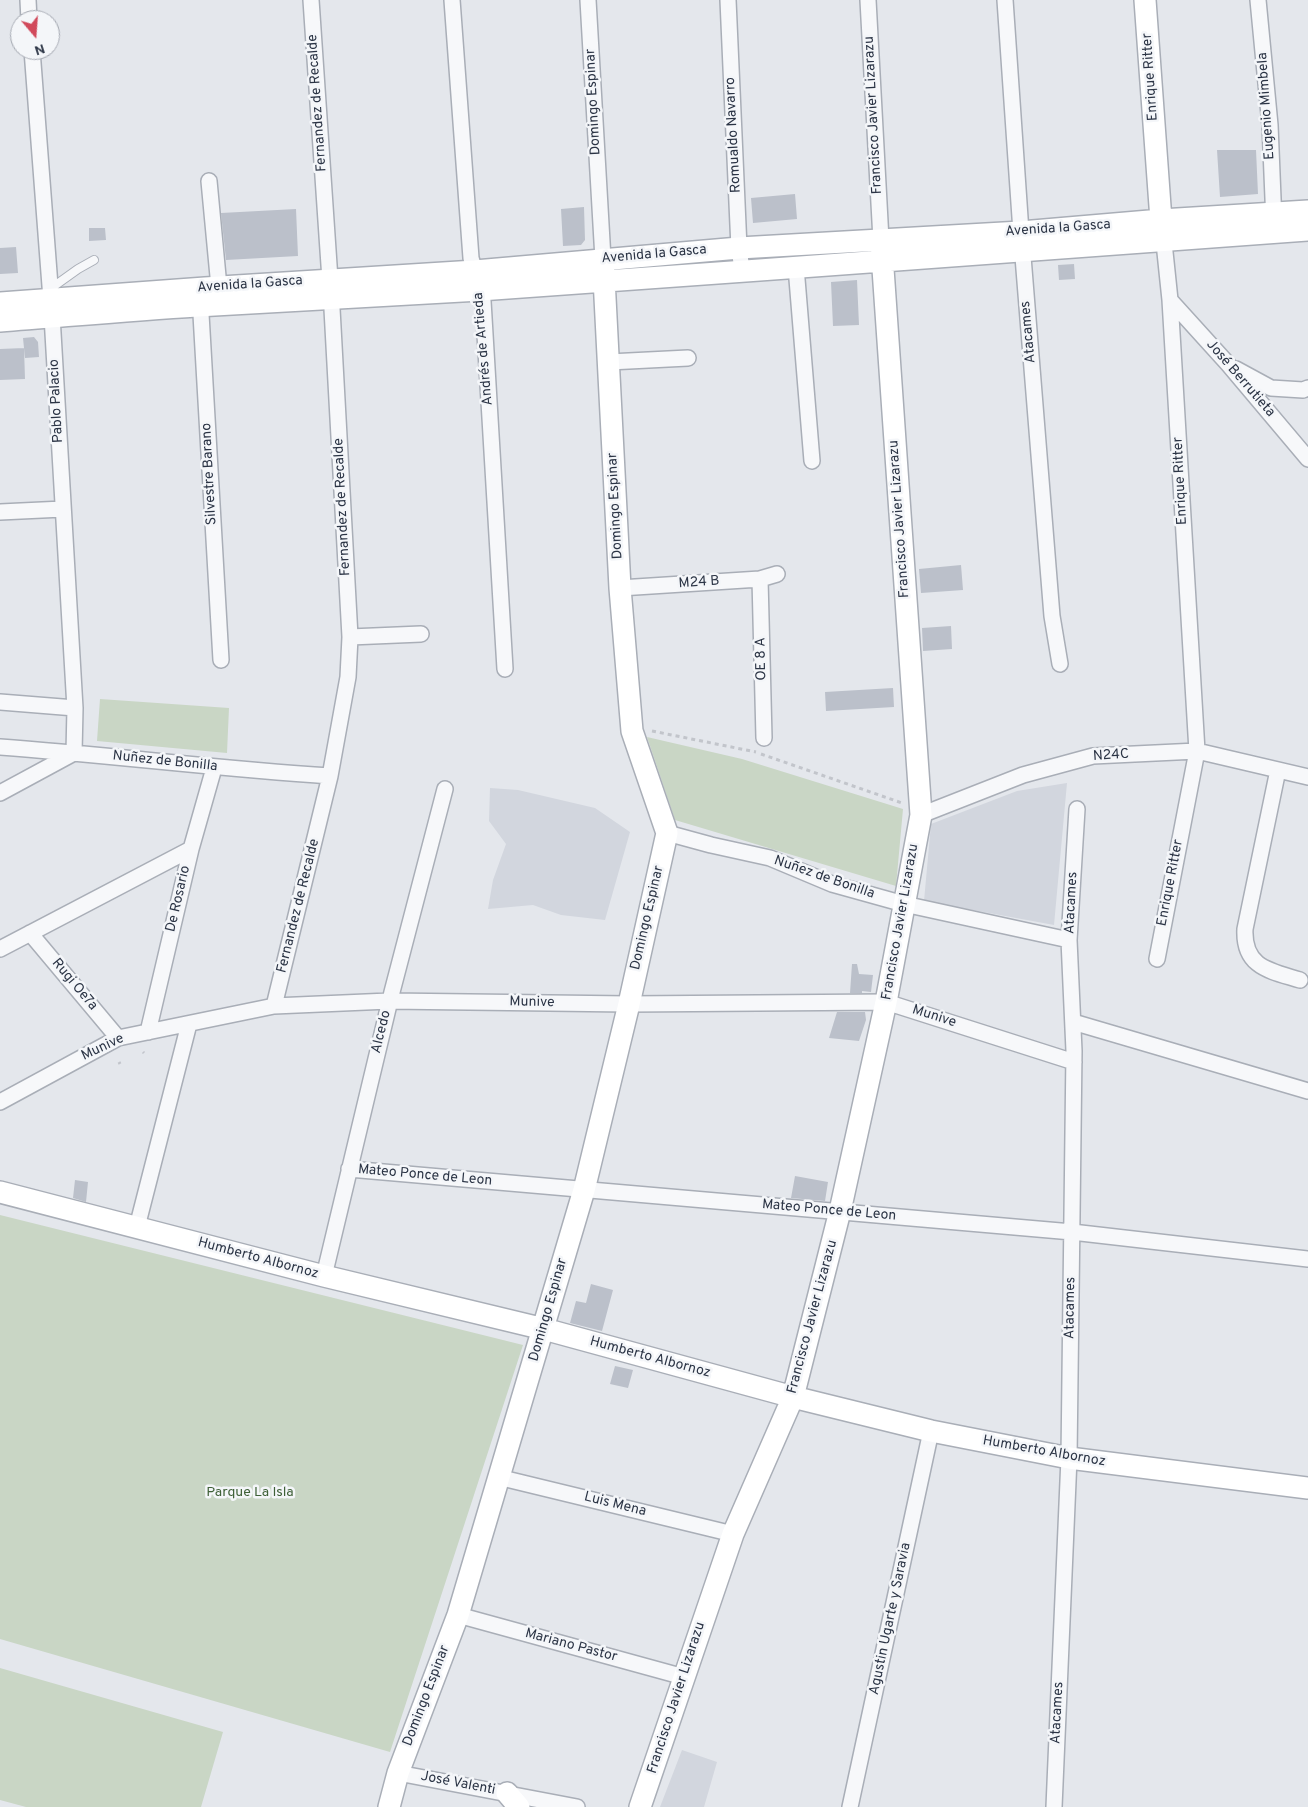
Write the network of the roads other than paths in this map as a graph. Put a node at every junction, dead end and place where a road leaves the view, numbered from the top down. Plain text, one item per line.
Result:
1 (311, 0) edge
2 (452, 0) edge
3 (588, 0) edge
4 (728, 0) edge
5 (868, 0) edge
6 (1006, 0) edge
7 (1145, 0) edge
8 (1258, 0) edge
9 (33, 60) edge
10 (209, 181) dead end
11 (1308, 211) edge
12 (1274, 222) junction
13 (1163, 230) junction
14 (1308, 230) edge
15 (881, 240) junction
16 (1022, 242) junction
17 (739, 248) junction
18 (94, 260) dead end
19 (882, 261) junction
20 (796, 267) junction
21 (604, 269) junction
22 (742, 270) junction
23 (477, 280) junction
24 (331, 289) junction
25 (206, 294) junction
26 (1170, 300) junction
27 (51, 302) junction
28 (0, 303) edge
29 (0, 321) edge
30 (688, 358) dead end
31 (609, 362) junction
32 (1228, 364) junction
33 (1308, 388) edge
34 (1308, 459) edge
35 (812, 461) dead end
36 (63, 509) junction
37 (0, 512) edge
38 (777, 574) dead end
39 (760, 579) junction
40 (620, 588) junction
41 (421, 634) dead end
42 (350, 637) junction
43 (221, 660) dead end
44 (1060, 664) dead end
45 (506, 669) dead end
46 (0, 702) edge
47 (74, 708) junction
48 (764, 738) dead end
49 (0, 747) edge
50 (1197, 751) junction
51 (74, 752) junction
52 (214, 768) junction
53 (1278, 770) junction
54 (330, 776) junction
55 (1308, 778) edge
56 (445, 789) dead end
57 (0, 793) edge
58 (1077, 809) dead end
59 (914, 810) junction
60 (667, 833) junction
61 (191, 849) junction
62 (904, 904) junction
63 (30, 933) junction
64 (1069, 940) junction
65 (0, 949) edge
66 (1157, 959) dead end
67 (1300, 980) dead end
68 (389, 1001) junction
69 (886, 1002) junction
70 (629, 1004) junction
71 (274, 1006) junction
72 (1073, 1022) junction
73 (189, 1024) junction
74 (148, 1032) junction
75 (118, 1038) junction
76 (1074, 1062) junction
77 (1308, 1091) edge
78 (0, 1102) edge
79 (349, 1170) junction
80 (584, 1190) junction
81 (0, 1192) edge
82 (840, 1212) junction
83 (137, 1227) junction
84 (1072, 1232) junction
85 (1308, 1259) edge
86 (324, 1276) junction
87 (544, 1329) junction
88 (793, 1397) junction
89 (931, 1430) junction
90 (1069, 1458) junction
91 (498, 1477) junction
92 (1308, 1488) edge
93 (733, 1534) junction
94 (458, 1616) junction
95 (684, 1677) junction
96 (398, 1772) junction
97 (513, 1800) edge
98 (388, 1807) edge
99 (576, 1807) edge
100 (640, 1807) edge
101 (850, 1807) edge
102 (1054, 1807) edge

1 - 24 street, Fernandez de Recalde
2 - 23 street, Andrés de Artieda
3 - 21 street, Domingo Espinar
4 - 17 street, Romualdo Navarro
5 - 15 street, Francisco Javier Lizarazu
6 - 16 street, Atacames
7 - 13 street, Enrique Ritter
8 - 12 street, Eugenio Mimbela
9 - 27 street, Pablo Palacio
10 - 25 street, Silvestre Barano
11 - 12 street, Avenida la Gasca
12 - 13 street, Avenida la Gasca
12 - 14 street, Avenida la Gasca
13 - 16 street, Avenida la Gasca
13 - 26 street, Enrique Ritter
15 - 16 street, Avenida la Gasca
15 - 17 street, Avenida la Gasca
15 - 19 street, Francisco Javier Lizarazu
16 - 19 street, Avenida la Gasca
16 - 44 street, Atacames
17 - 21 street, Avenida la Gasca
17 - 22 street, Romualdo Navarro
18 - 27 lane
19 - 20 street, Avenida la Gasca
19 - 59 street, Francisco Javier Lizarazu
20 - 22 street, Avenida la Gasca
20 - 35 street
21 - 22 street, Avenida la Gasca
21 - 23 street, Avenida la Gasca
21 - 31 street, Domingo Espinar
23 - 24 street, Avenida la Gasca
23 - 45 street, Andrés de Artieda
24 - 25 street, Avenida la Gasca
24 - 42 street, Fernandez de Recalde
25 - 27 street, Avenida la Gasca
25 - 43 street, Silvestre Barano
26 - 32 street, José Berrutieta
26 - 50 street, Enrique Ritter
27 - 28 street, Avenida la Gasca
27 - 29 street, Avenida la Gasca
27 - 36 street, Pablo Palacio
30 - 31 street
31 - 40 street, Domingo Espinar
32 - 33 street
32 - 34 street, José Berrutieta
36 - 37 street
36 - 47 street, Pablo Palacio
38 - 39 street, M24 B
39 - 40 street, M24 B
39 - 48 street, OE 8 A
40 - 60 street, Domingo Espinar
41 - 42 street
42 - 54 street, Fernandez de Recalde
46 - 47 street
47 - 51 street, Pablo Palacio
49 - 51 street, Nuñez de Bonilla
50 - 53 street, N24C
50 - 59 street, N24C
50 - 66 street, Enrique Ritter
51 - 52 street, Nuñez de Bonilla
51 - 57 street
52 - 54 street, Nuñez de Bonilla
52 - 61 street, De Rosario
53 - 55 street, N24C
53 - 67 street
54 - 71 street, Fernandez de Recalde
56 - 68 street, Alcedo
58 - 64 street, Atacames
59 - 62 street, Francisco Javier Lizarazu
60 - 62 street, Nuñez de Bonilla
60 - 70 street, Domingo Espinar
61 - 63 street
61 - 74 street, De Rosario
62 - 64 street, Nuñez de Bonilla
62 - 69 street, Francisco Javier Lizarazu
63 - 65 street
63 - 75 street, Rugi Oe7a
64 - 72 street, Atacames
68 - 70 street, Munive
68 - 71 street, Munive
68 - 79 street, Alcedo
69 - 70 street, Munive
69 - 76 street, Munive
69 - 82 street, Francisco Javier Lizarazu
70 - 80 street, Domingo Espinar
71 - 73 street, Munive
72 - 76 street, Atacames
72 - 77 street
73 - 74 street, Munive
73 - 83 street
74 - 75 street, Munive
75 - 78 street, Munive
76 - 84 street, Atacames
79 - 80 street, Mateo Ponce de Leon
79 - 86 street, Alcedo
80 - 82 street, Mateo Ponce de Leon
80 - 87 street, Domingo Espinar
81 - 83 street, Humberto Albornoz
82 - 84 street, Mateo Ponce de Leon
82 - 88 street, Francisco Javier Lizarazu
83 - 86 street, Humberto Albornoz
84 - 85 street, Mateo Ponce de Leon
84 - 90 street, Atacames
86 - 87 street, Humberto Albornoz
87 - 88 street, Humberto Albornoz
87 - 91 street, Domingo Espinar
88 - 89 street, Humberto Albornoz
88 - 93 street, Francisco Javier Lizarazu
89 - 90 street, Humberto Albornoz
89 - 101 street, Agustin Ugarte y Saravia
90 - 92 street, Humberto Albornoz
90 - 102 street, Atacames
91 - 93 street, Luis Mena
91 - 94 street, Domingo Espinar
93 - 95 street, Francisco Javier Lizarazu
94 - 95 street, Mariano Pastor
94 - 96 street, Domingo Espinar
95 - 100 street, Francisco Javier Lizarazu
96 - 97 street, José Valenti
96 - 98 street, Domingo Espinar
97 - 99 street, José Valenti

